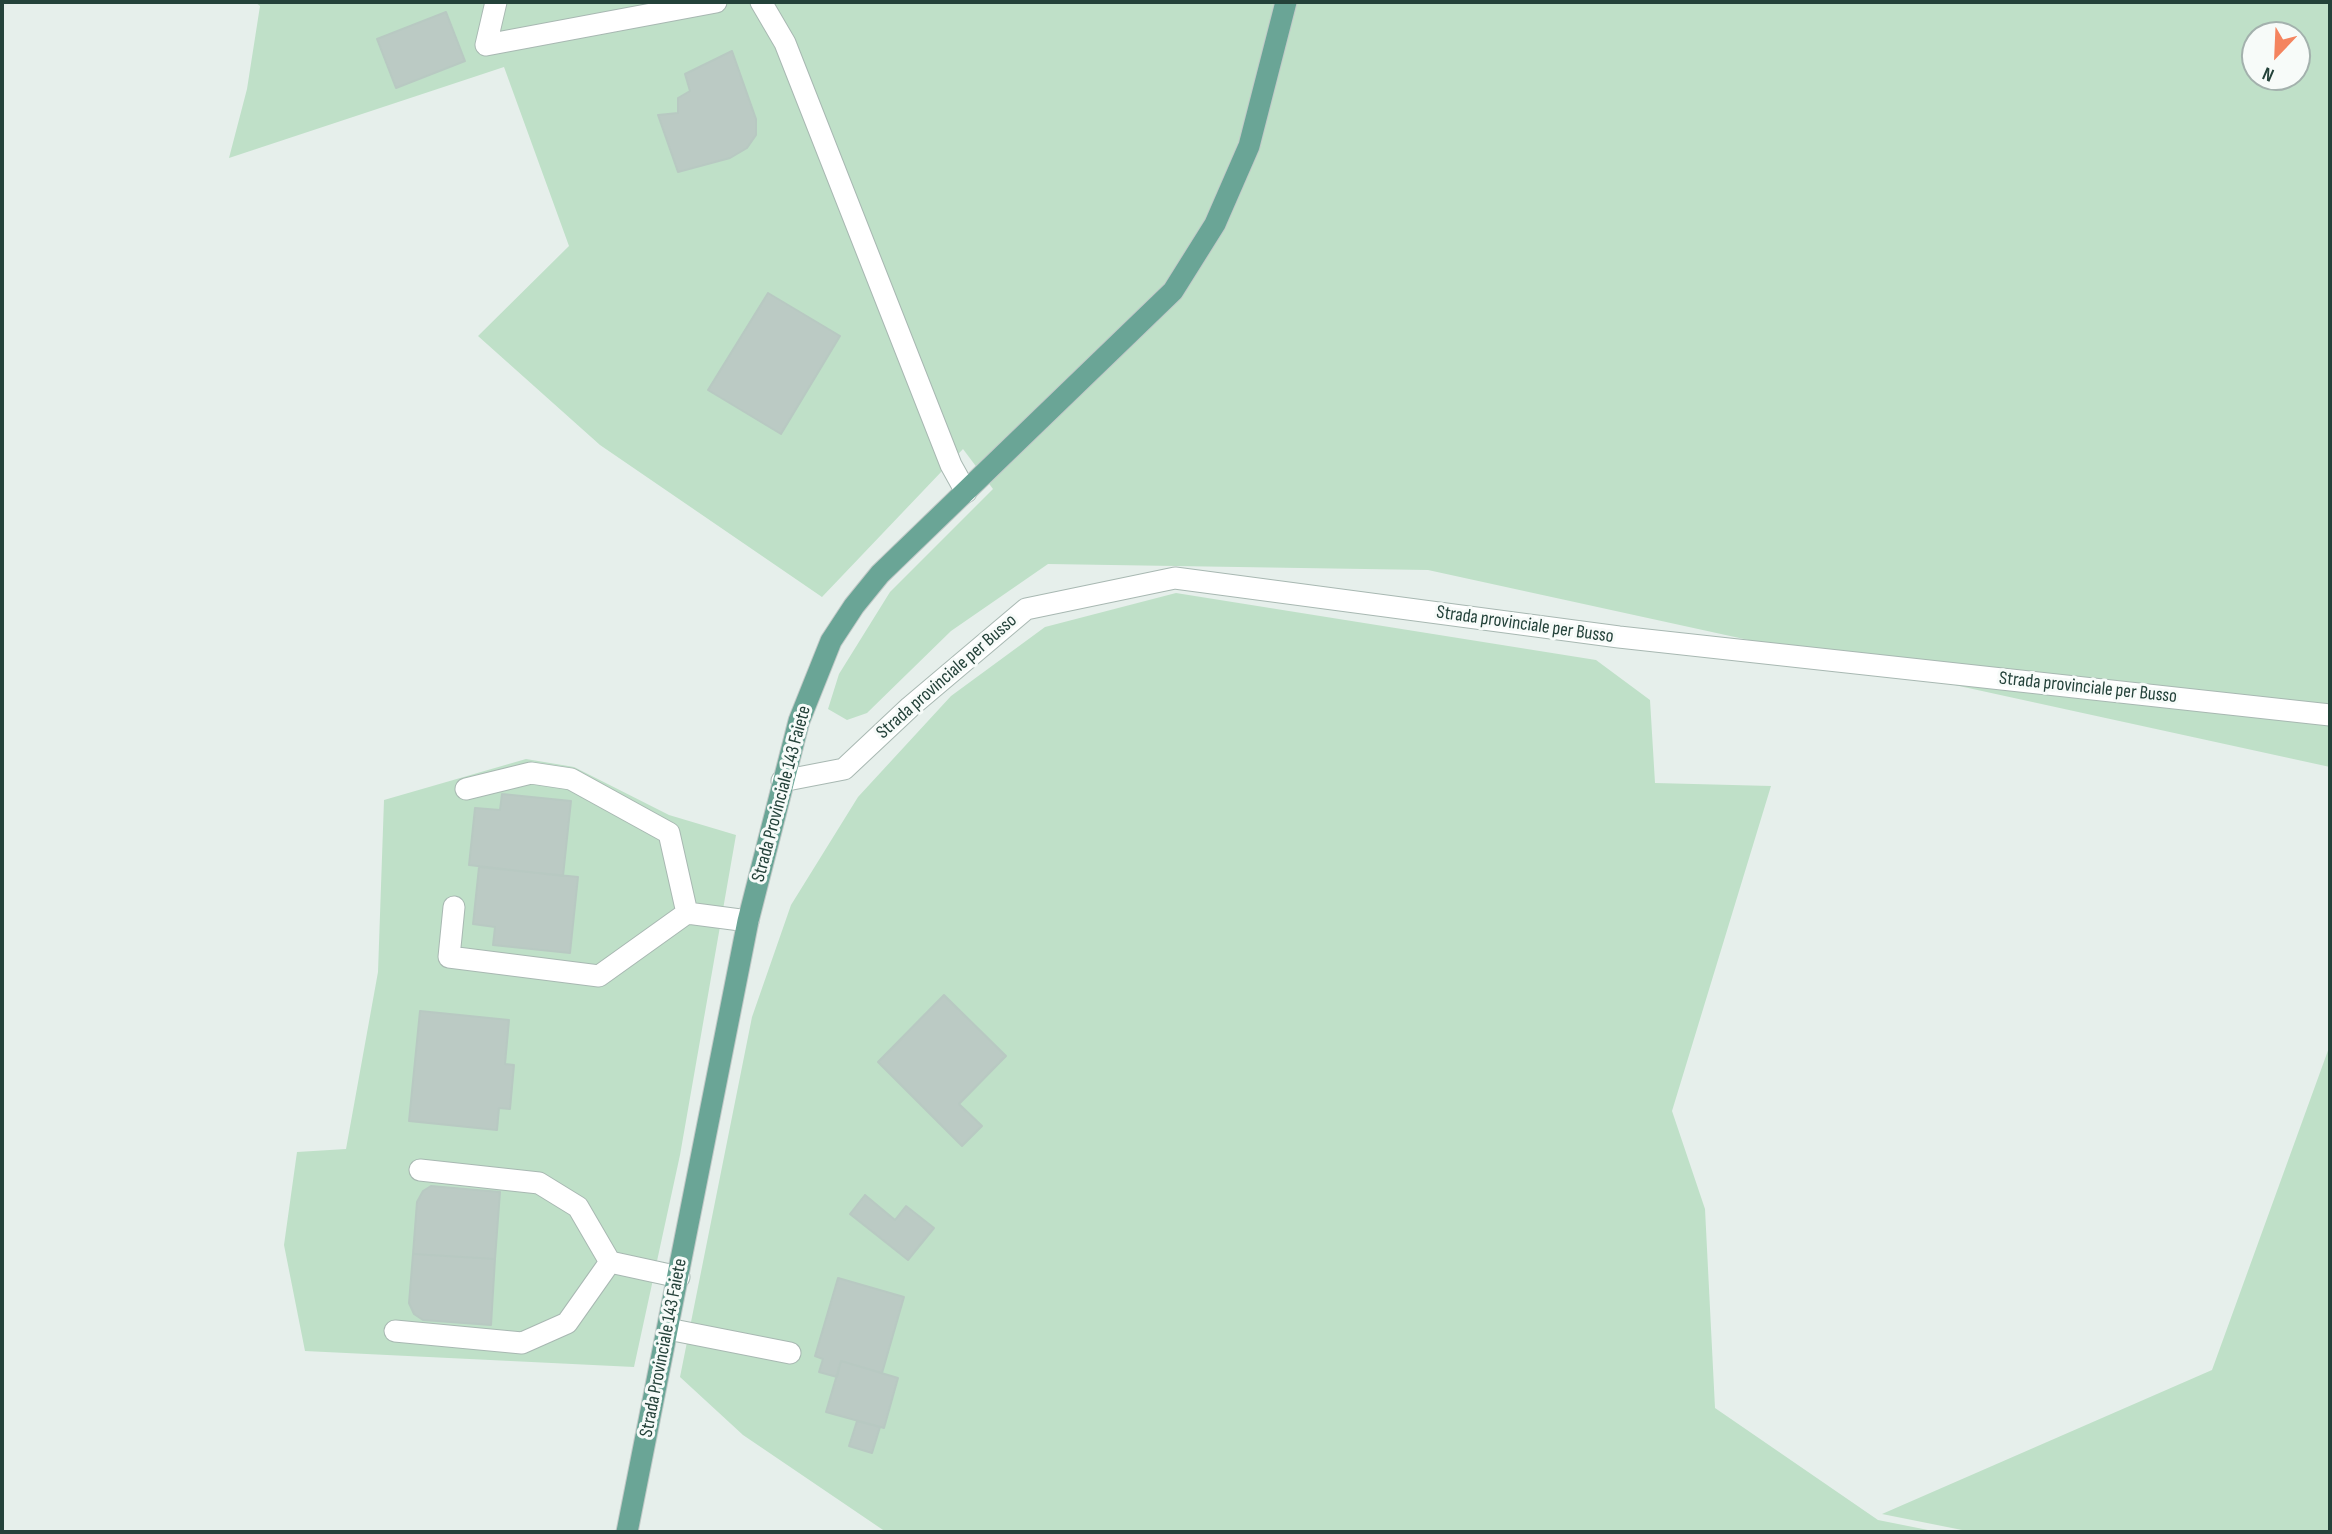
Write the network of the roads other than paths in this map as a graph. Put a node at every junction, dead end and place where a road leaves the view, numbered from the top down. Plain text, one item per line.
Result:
1 (496, 2) edge
2 (716, 2) edge
3 (761, 2) edge
4 (1286, 2) edge
5 (965, 492) junction
6 (2330, 715) edge
7 (782, 781) junction
8 (466, 789) dead end
9 (454, 907) dead end
10 (687, 913) junction
11 (748, 921) junction
12 (419, 1170) dead end
13 (610, 1262) junction
14 (679, 1277) junction
15 (668, 1329) junction
16 (395, 1331) dead end
17 (790, 1353) dead end
18 (627, 1532) edge

1 - 2 street
3 - 5 street
4 - 5 main road, Strada Provinciale 143 Faiete
5 - 7 main road, Strada Provinciale 143 Faiete
6 - 7 street, Strada provinciale per Busso
7 - 11 main road, Strada Provinciale 143 Faiete
8 - 10 street
9 - 10 street
10 - 11 street
11 - 14 main road, Strada Provinciale 143 Faiete
12 - 13 street
13 - 14 street
13 - 16 street
14 - 15 main road, Strada Provinciale 143 Faiete
15 - 17 street
15 - 18 main road, Strada Provinciale 143 Faiete

